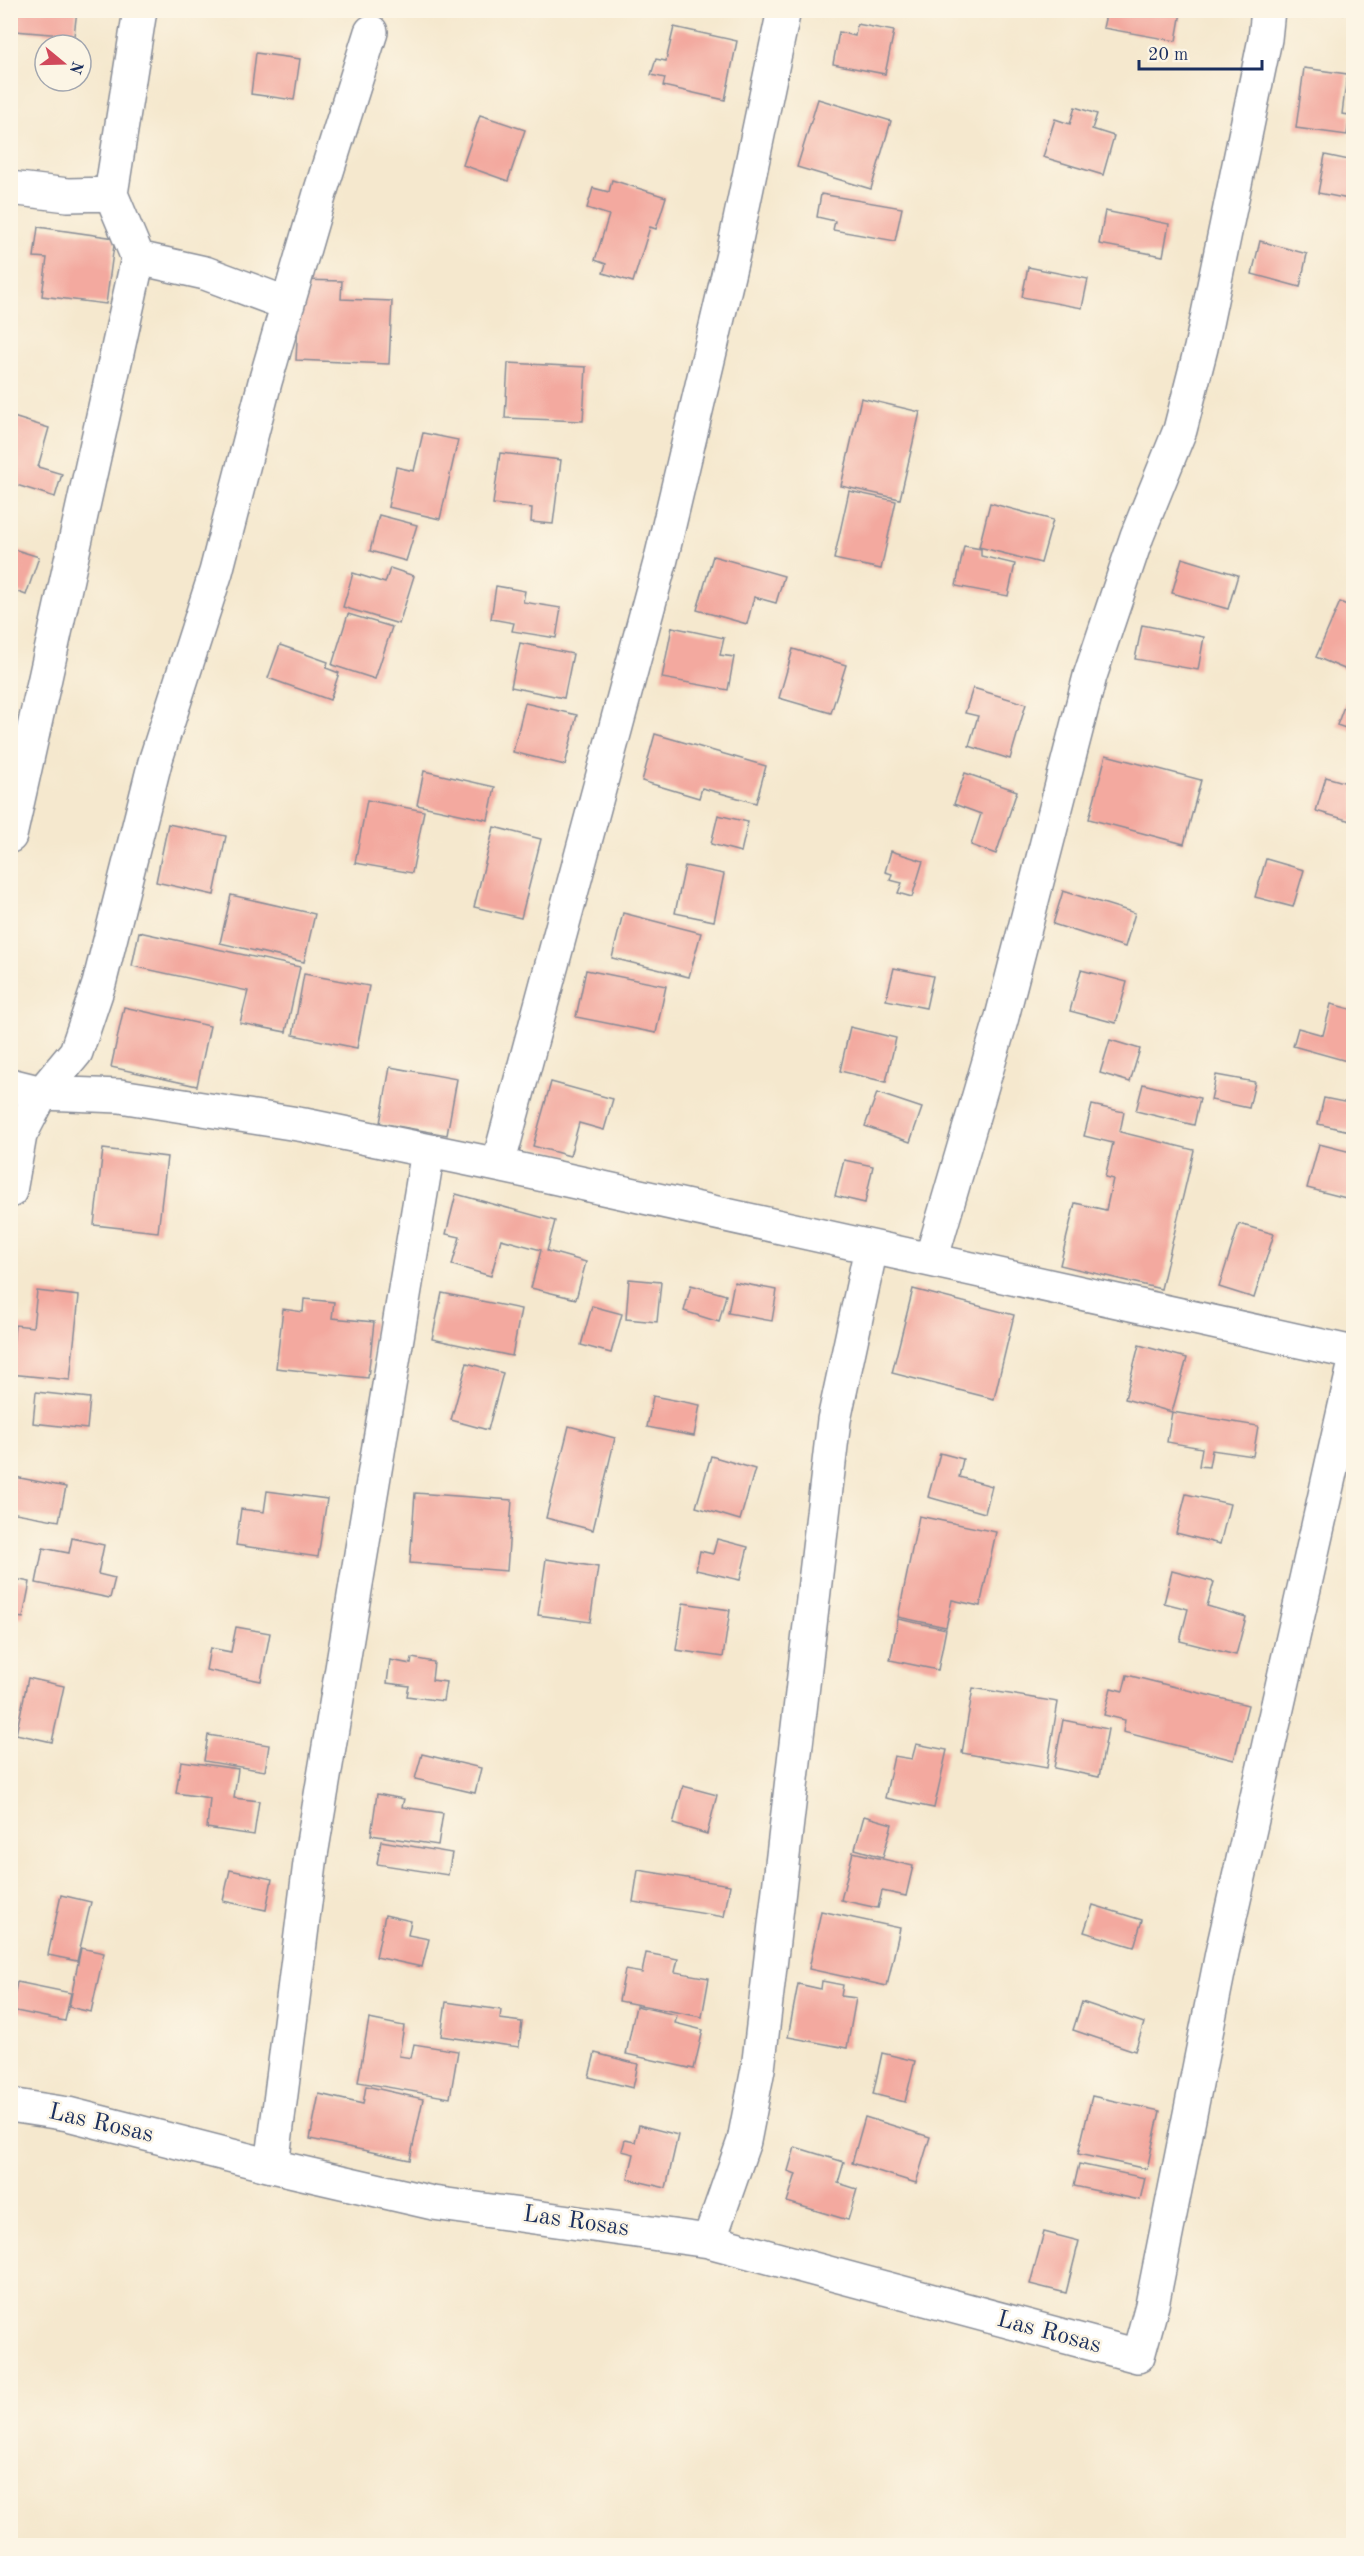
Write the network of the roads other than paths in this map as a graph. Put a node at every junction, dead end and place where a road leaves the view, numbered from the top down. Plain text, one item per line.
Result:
1 (140, 10) edge
2 (784, 10) edge
3 (1268, 10) edge
4 (371, 32) dead end
5 (10, 188) edge
6 (111, 194) junction
7 (138, 258) junction
8 (288, 304) junction
9 (10, 836) edge
10 (10, 1085) edge
11 (42, 1093) junction
12 (428, 1151) junction
13 (498, 1165) junction
14 (10, 1191) edge
15 (872, 1248) junction
16 (931, 1260) junction
17 (1353, 1353) edge
18 (1353, 1365) edge
19 (10, 2104) edge
20 (272, 2166) junction
21 (709, 2241) junction

1 - 6 street
2 - 13 street
3 - 16 street
4 - 8 street
5 - 6 street
6 - 7 street
7 - 8 street
7 - 9 street
8 - 11 street
10 - 11 street
11 - 12 street
11 - 14 street
12 - 13 street
12 - 20 street
13 - 15 street
15 - 16 street
15 - 21 street
16 - 17 street
18 - 21 street, Las Rosas
19 - 20 street, Las Rosas
20 - 21 street, Las Rosas

